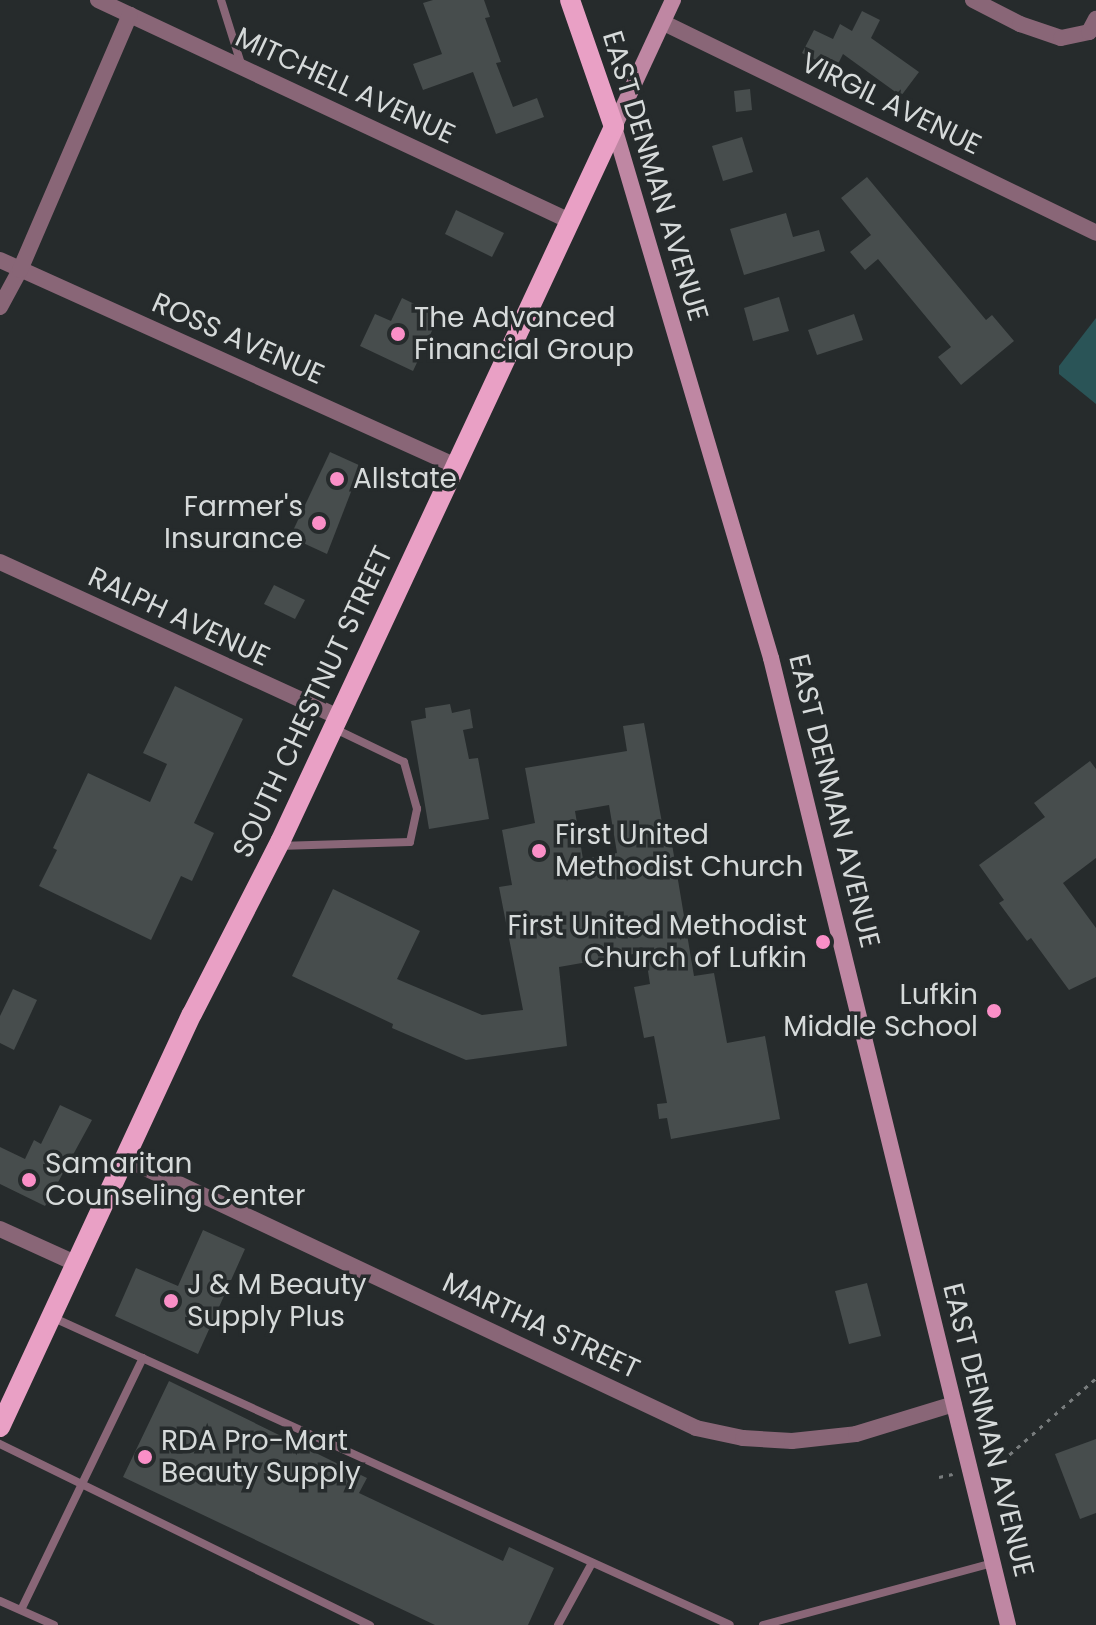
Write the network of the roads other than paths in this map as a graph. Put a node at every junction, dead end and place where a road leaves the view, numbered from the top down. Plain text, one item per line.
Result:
1 (98, 0) edge
2 (221, 0) edge
3 (570, 0) edge
4 (673, 0) edge
5 (973, 0) edge
6 (130, 15) junction
7 (1096, 19) edge
8 (664, 23) junction
9 (242, 68) junction
10 (614, 127) junction
11 (570, 221) junction
12 (1096, 233) edge
13 (0, 260) edge
14 (20, 270) junction
15 (0, 307) edge
16 (454, 465) junction
17 (0, 562) edge
18 (335, 723) junction
19 (278, 846) junction
20 (126, 1159) junction
21 (0, 1229) edge
22 (77, 1264) junction
23 (52, 1317) junction
24 (143, 1358) junction
25 (954, 1404) junction
26 (0, 1427) edge
27 (0, 1444) edge
28 (83, 1483) junction
29 (592, 1563) junction
30 (992, 1563) junction
31 (1, 1604) edge
32 (21, 1610) junction
33 (54, 1625) edge
34 (370, 1625) edge
35 (558, 1625) edge
36 (730, 1625) edge
37 (763, 1625) edge
38 (1008, 1625) edge

1 - 6 street, MITCHELL AVENUE
2 - 9 lane
3 - 10 main road, EAST DENMAN AVENUE
4 - 8 main road, SOUTH CHESTNUT STREET
5 - 7 street
6 - 9 street, MITCHELL AVENUE
6 - 14 street
8 - 10 main road, SOUTH CHESTNUT STREET
8 - 12 street, VIRGIL AVENUE
9 - 11 street, MITCHELL AVENUE
10 - 11 main road, SOUTH CHESTNUT STREET
10 - 25 main road, EAST DENMAN AVENUE
11 - 16 main road, SOUTH CHESTNUT STREET
13 - 14 street, ROSS AVENUE
14 - 15 street
14 - 16 street, ROSS AVENUE
16 - 18 main road, SOUTH CHESTNUT STREET
17 - 18 street, RALPH AVENUE
18 - 19 main road, SOUTH CHESTNUT STREET
18 - 19 lane
19 - 20 main road, SOUTH CHESTNUT STREET
20 - 22 main road, SOUTH CHESTNUT STREET
20 - 25 street, MARTHA STREET
21 - 22 street
22 - 23 main road, SOUTH CHESTNUT STREET
23 - 24 lane
23 - 26 main road, SOUTH CHESTNUT STREET
24 - 28 lane
24 - 29 lane
25 - 30 main road, EAST DENMAN AVENUE
27 - 28 lane
28 - 32 lane
28 - 34 lane
29 - 35 lane
29 - 36 lane
30 - 37 lane
30 - 38 main road, EAST DENMAN AVENUE
31 - 32 lane
32 - 33 lane

